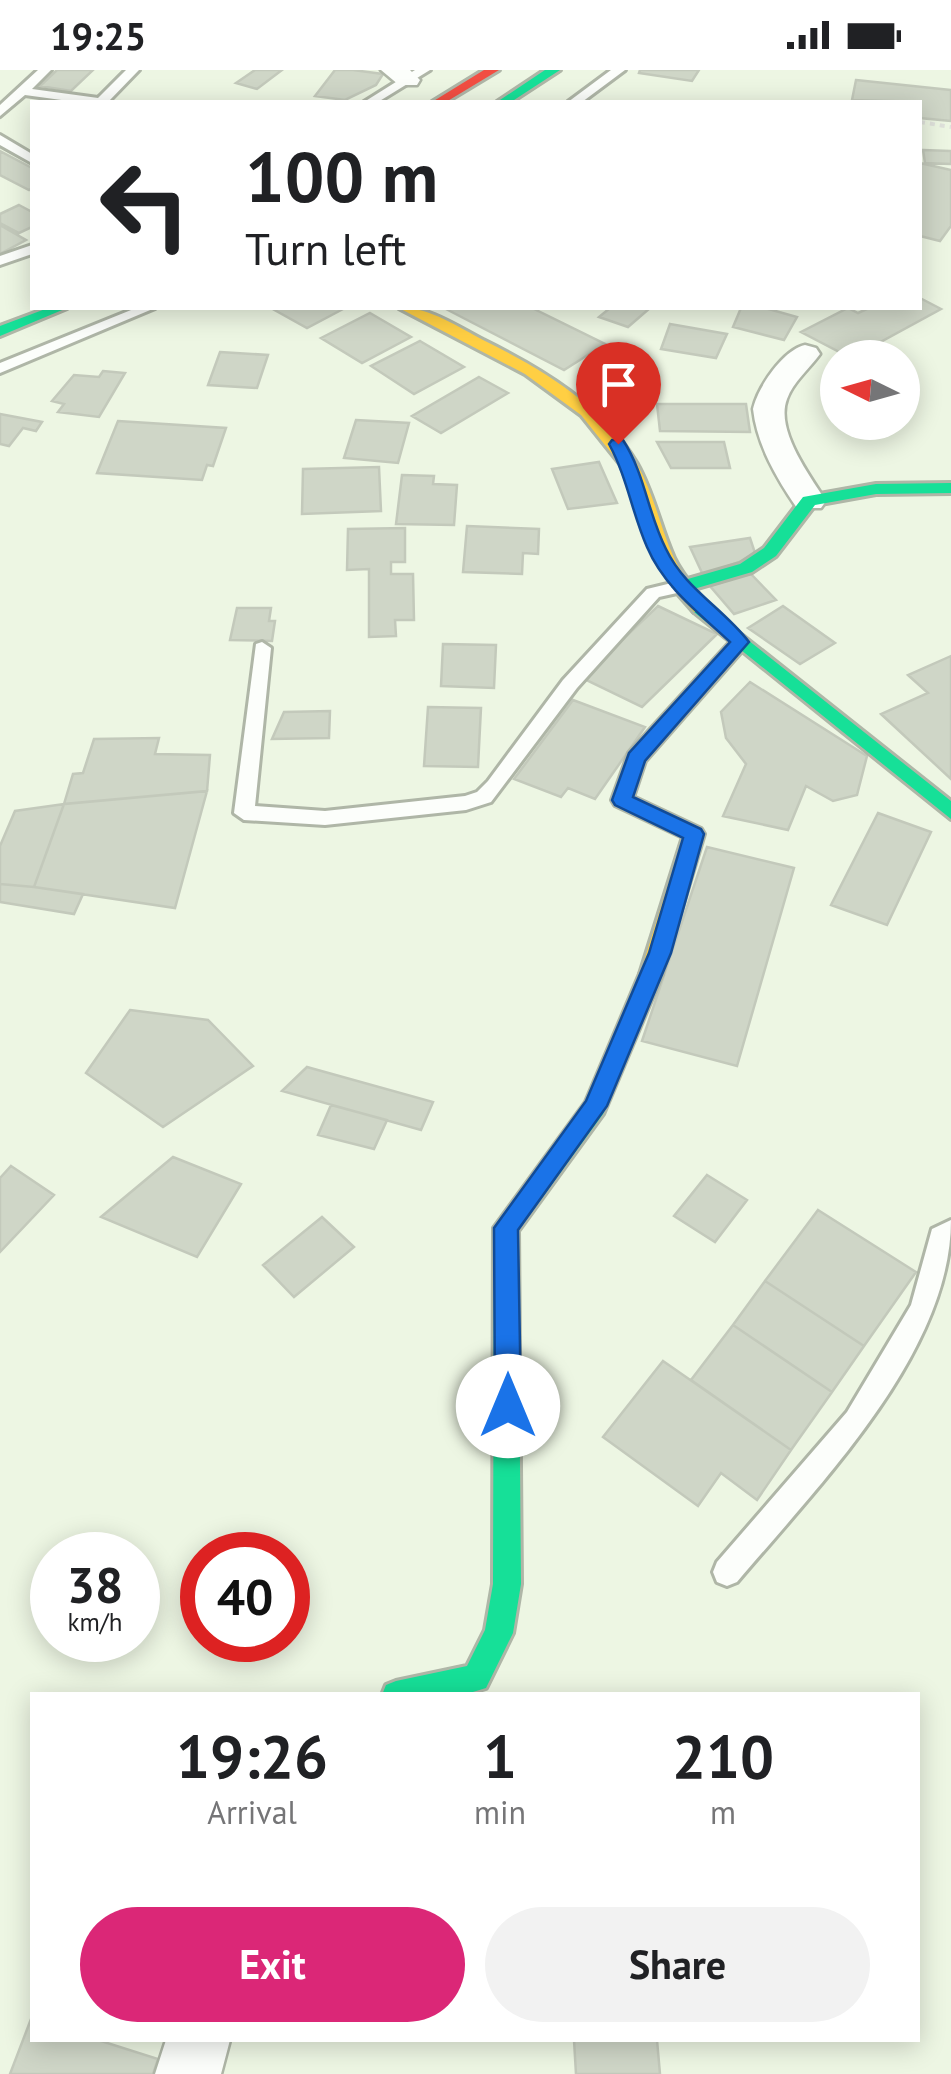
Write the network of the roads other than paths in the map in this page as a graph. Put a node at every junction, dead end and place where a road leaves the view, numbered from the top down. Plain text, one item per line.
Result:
1 (45, 70) edge
2 (133, 70) edge
3 (493, 70) edge
4 (554, 70) edge
5 (620, 70) edge
6 (408, 73) edge
7 (22, 91) junction
8 (85, 100) edge
9 (101, 100) edge
10 (373, 100) edge
11 (441, 100) edge
12 (506, 100) edge
13 (577, 100) edge
14 (0, 112) edge
15 (0, 139) edge
16 (30, 159) edge
17 (30, 250) edge
18 (0, 261) edge
19 (55, 310) edge
20 (143, 310) edge
21 (410, 310) edge
22 (0, 331) edge
23 (805, 354) dead end
24 (0, 368) edge
25 (951, 488) edge
26 (809, 501) junction
27 (680, 587) junction
28 (740, 642) junction
29 (262, 648) dead end
30 (951, 812) edge
31 (951, 1232) edge
32 (727, 1572) dead end
33 (410, 1692) edge
34 (197, 2042) edge
35 (188, 2074) edge

1 - 7 lane
2 - 9 lane
3 - 11 main road
4 - 12 main road
5 - 13 lane
6 - 10 lane
7 - 8 lane
7 - 14 lane
15 - 16 lane
17 - 18 lane
19 - 22 main road
20 - 24 lane
21 - 27 main road
23 - 26 street
25 - 26 main road
26 - 27 main road
27 - 28 main road
27 - 29 lane
28 - 30 main road
28 - 33 main road
31 - 32 lane
34 - 35 street

